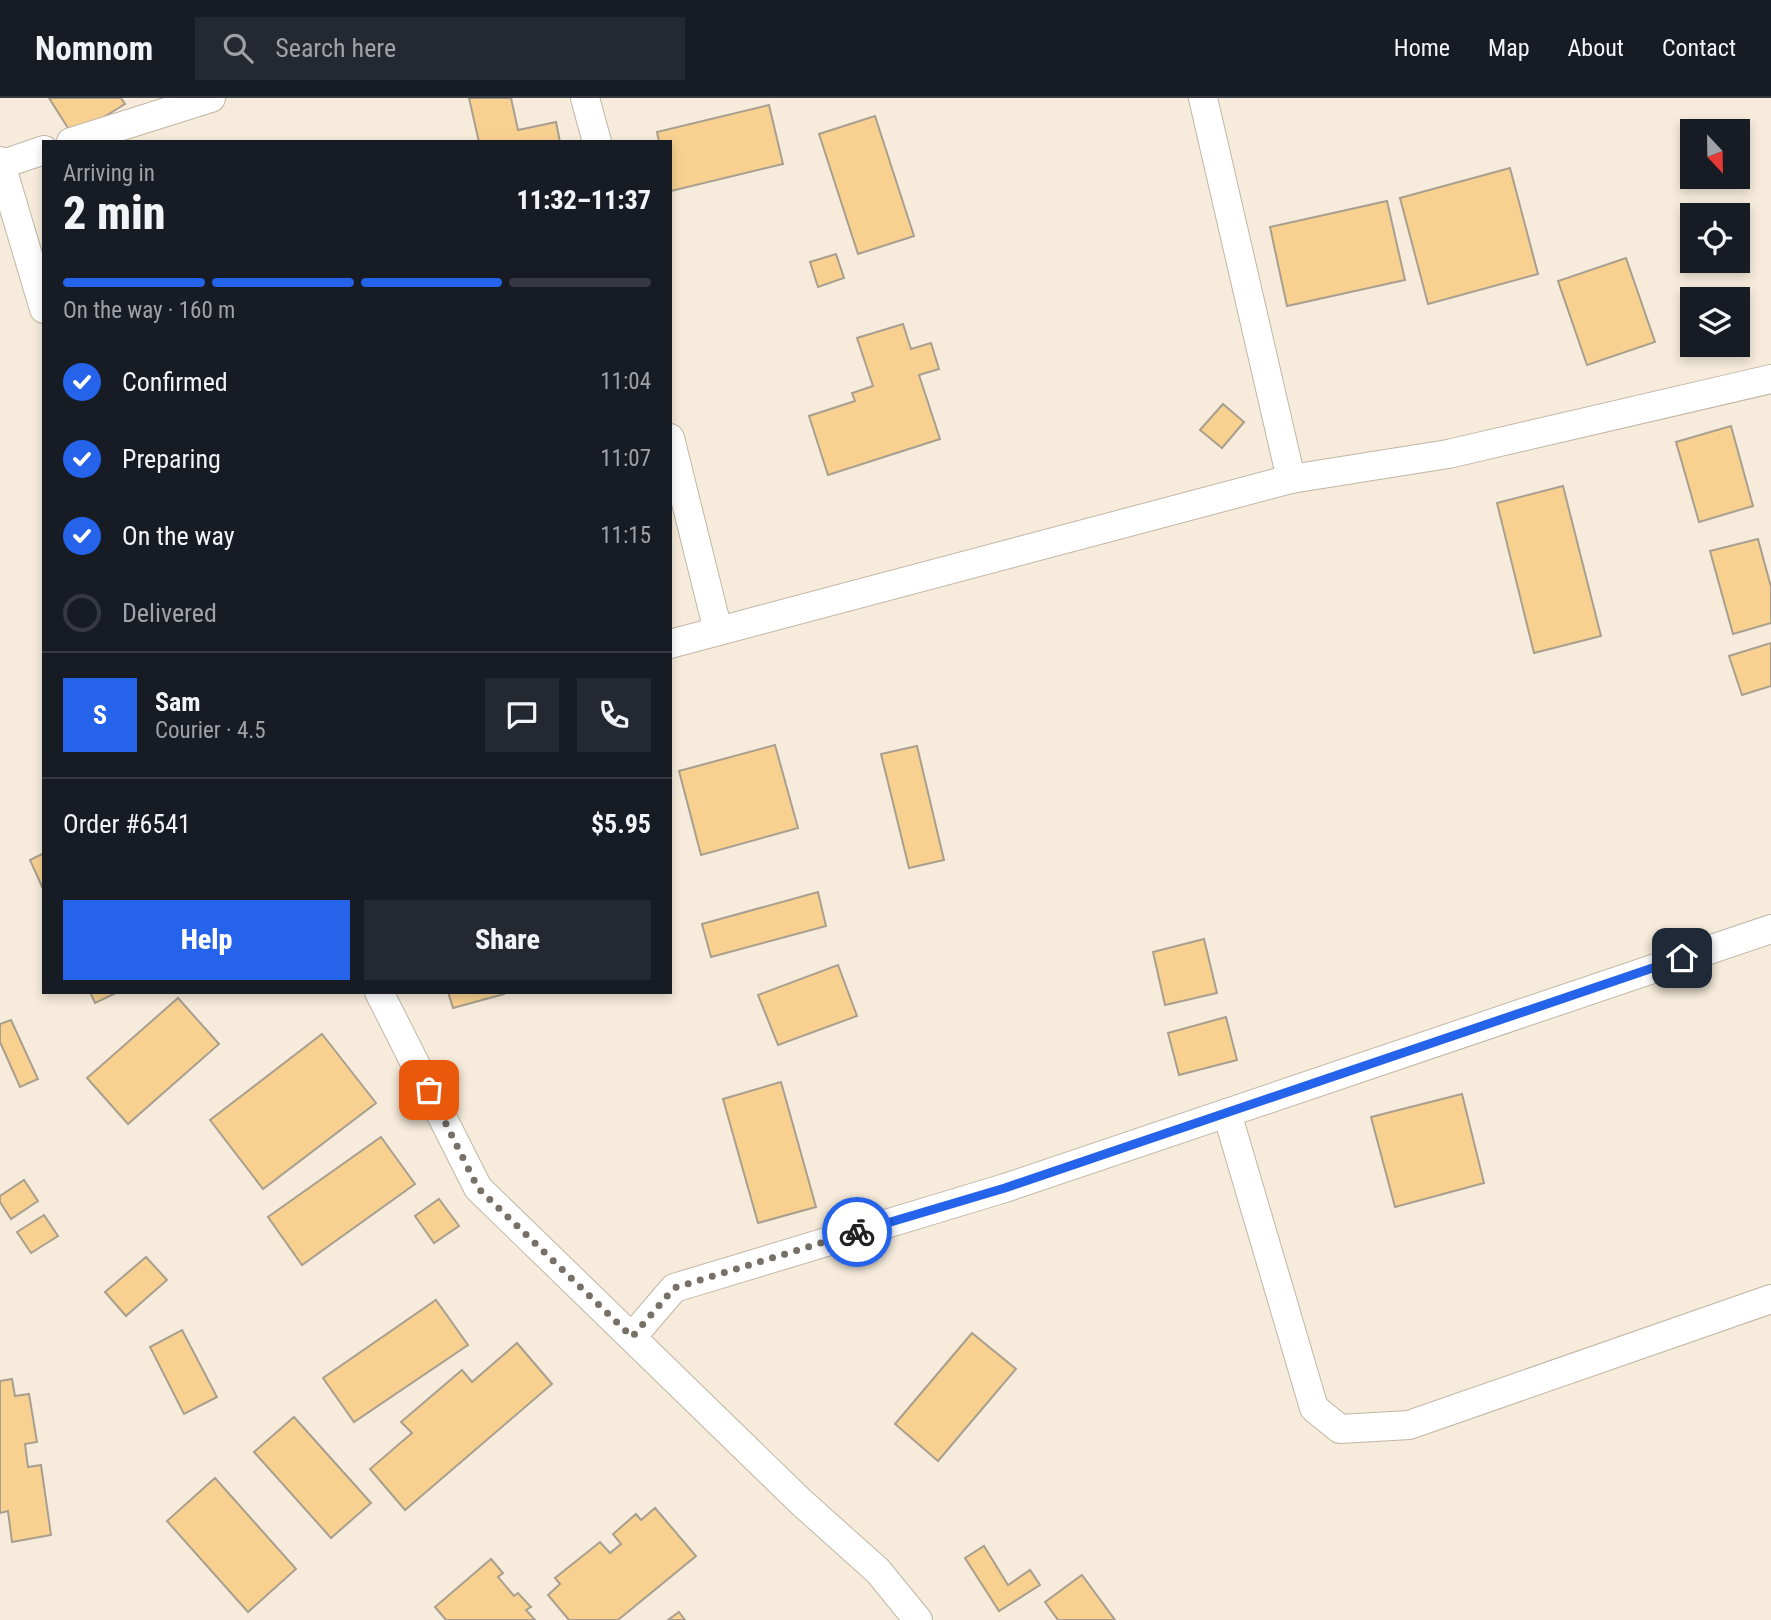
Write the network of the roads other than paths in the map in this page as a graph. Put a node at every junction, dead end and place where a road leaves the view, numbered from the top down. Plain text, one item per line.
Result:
1 (211, 98) edge
2 (585, 98) edge
3 (1202, 98) edge
4 (77, 140) edge
5 (596, 140) edge
6 (42, 151) edge
7 (0, 163) edge
8 (42, 302) edge
9 (1771, 379) edge
10 (672, 446) edge
11 (1291, 479) junction
12 (718, 631) junction
13 (672, 643) edge
14 (1771, 929) edge
15 (380, 994) edge
16 (1227, 1113) junction
17 (1771, 1298) edge
18 (632, 1337) junction
19 (918, 1620) edge

1 - 4 street
2 - 5 street
3 - 11 street
6 - 7 street
7 - 8 street
9 - 11 street
10 - 12 street
11 - 12 street
12 - 13 street
14 - 16 street
15 - 18 street
16 - 17 street
16 - 18 street
18 - 19 street

